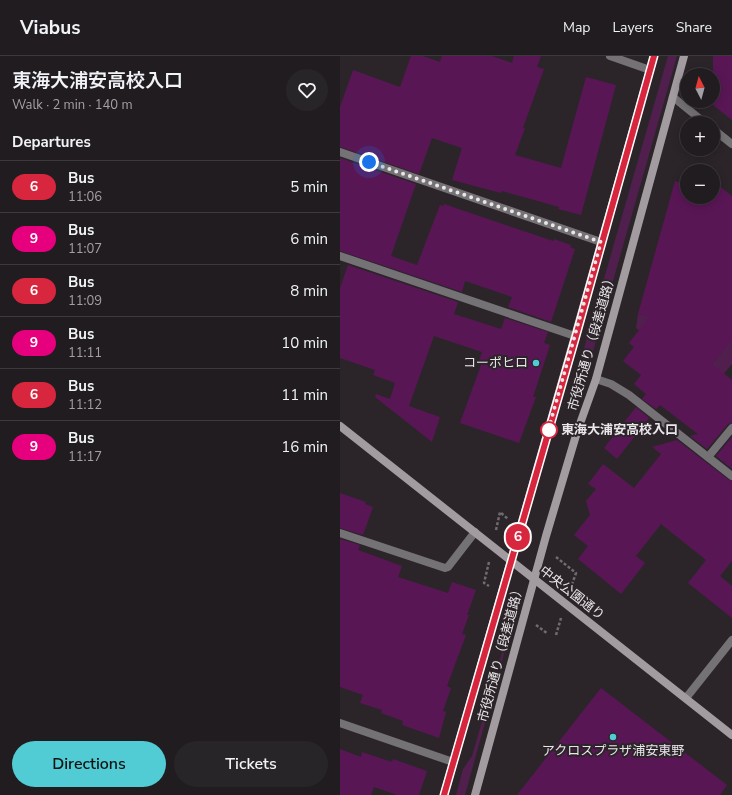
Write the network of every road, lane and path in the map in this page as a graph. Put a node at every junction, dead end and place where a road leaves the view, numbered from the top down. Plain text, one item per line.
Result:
1 (610, 56) edge
2 (654, 56) edge
3 (684, 56) edge
4 (650, 70) junction
5 (673, 97) junction
6 (696, 116) edge
7 (720, 135) edge
8 (732, 144) edge
9 (340, 152) edge
10 (601, 242) junction
11 (340, 256) edge
12 (576, 336) junction
13 (596, 379) junction
14 (340, 426) edge
15 (732, 428) edge
16 (708, 457) junction
17 (732, 476) edge
18 (475, 532) junction
19 (340, 533) edge
20 (511, 561) junction
21 (534, 579) junction
22 (732, 640) edge
23 (686, 698) junction
24 (340, 723) edge
25 (732, 735) edge
26 (453, 762) junction
27 (444, 795) edge
28 (475, 795) edge

1 - 4 street
2 - 4 street, 市役所通り（段差道路）
3 - 5 street, 市役所通り（段差道路）
4 - 10 street, 市役所通り（段差道路）
5 - 6 street
5 - 13 street, 市役所通り（段差道路）
7 - 8 street
9 - 10 street
10 - 12 street, 市役所通り（段差道路）
11 - 12 street
12 - 20 street, 市役所通り（段差道路）
13 - 16 street
13 - 21 street, 市役所通り（段差道路）
14 - 18 street, 中央公園通り
15 - 16 street
16 - 17 street
18 - 19 street
18 - 20 street, 中央公園通り
20 - 21 street, 中央公園通り
20 - 26 street, 市役所通り（段差道路）
21 - 23 street, 中央公園通り
21 - 28 street, 市役所通り（段差道路）
22 - 23 street
23 - 25 street, 中央公園通り
24 - 26 street
26 - 27 street, 市役所通り（段差道路）

